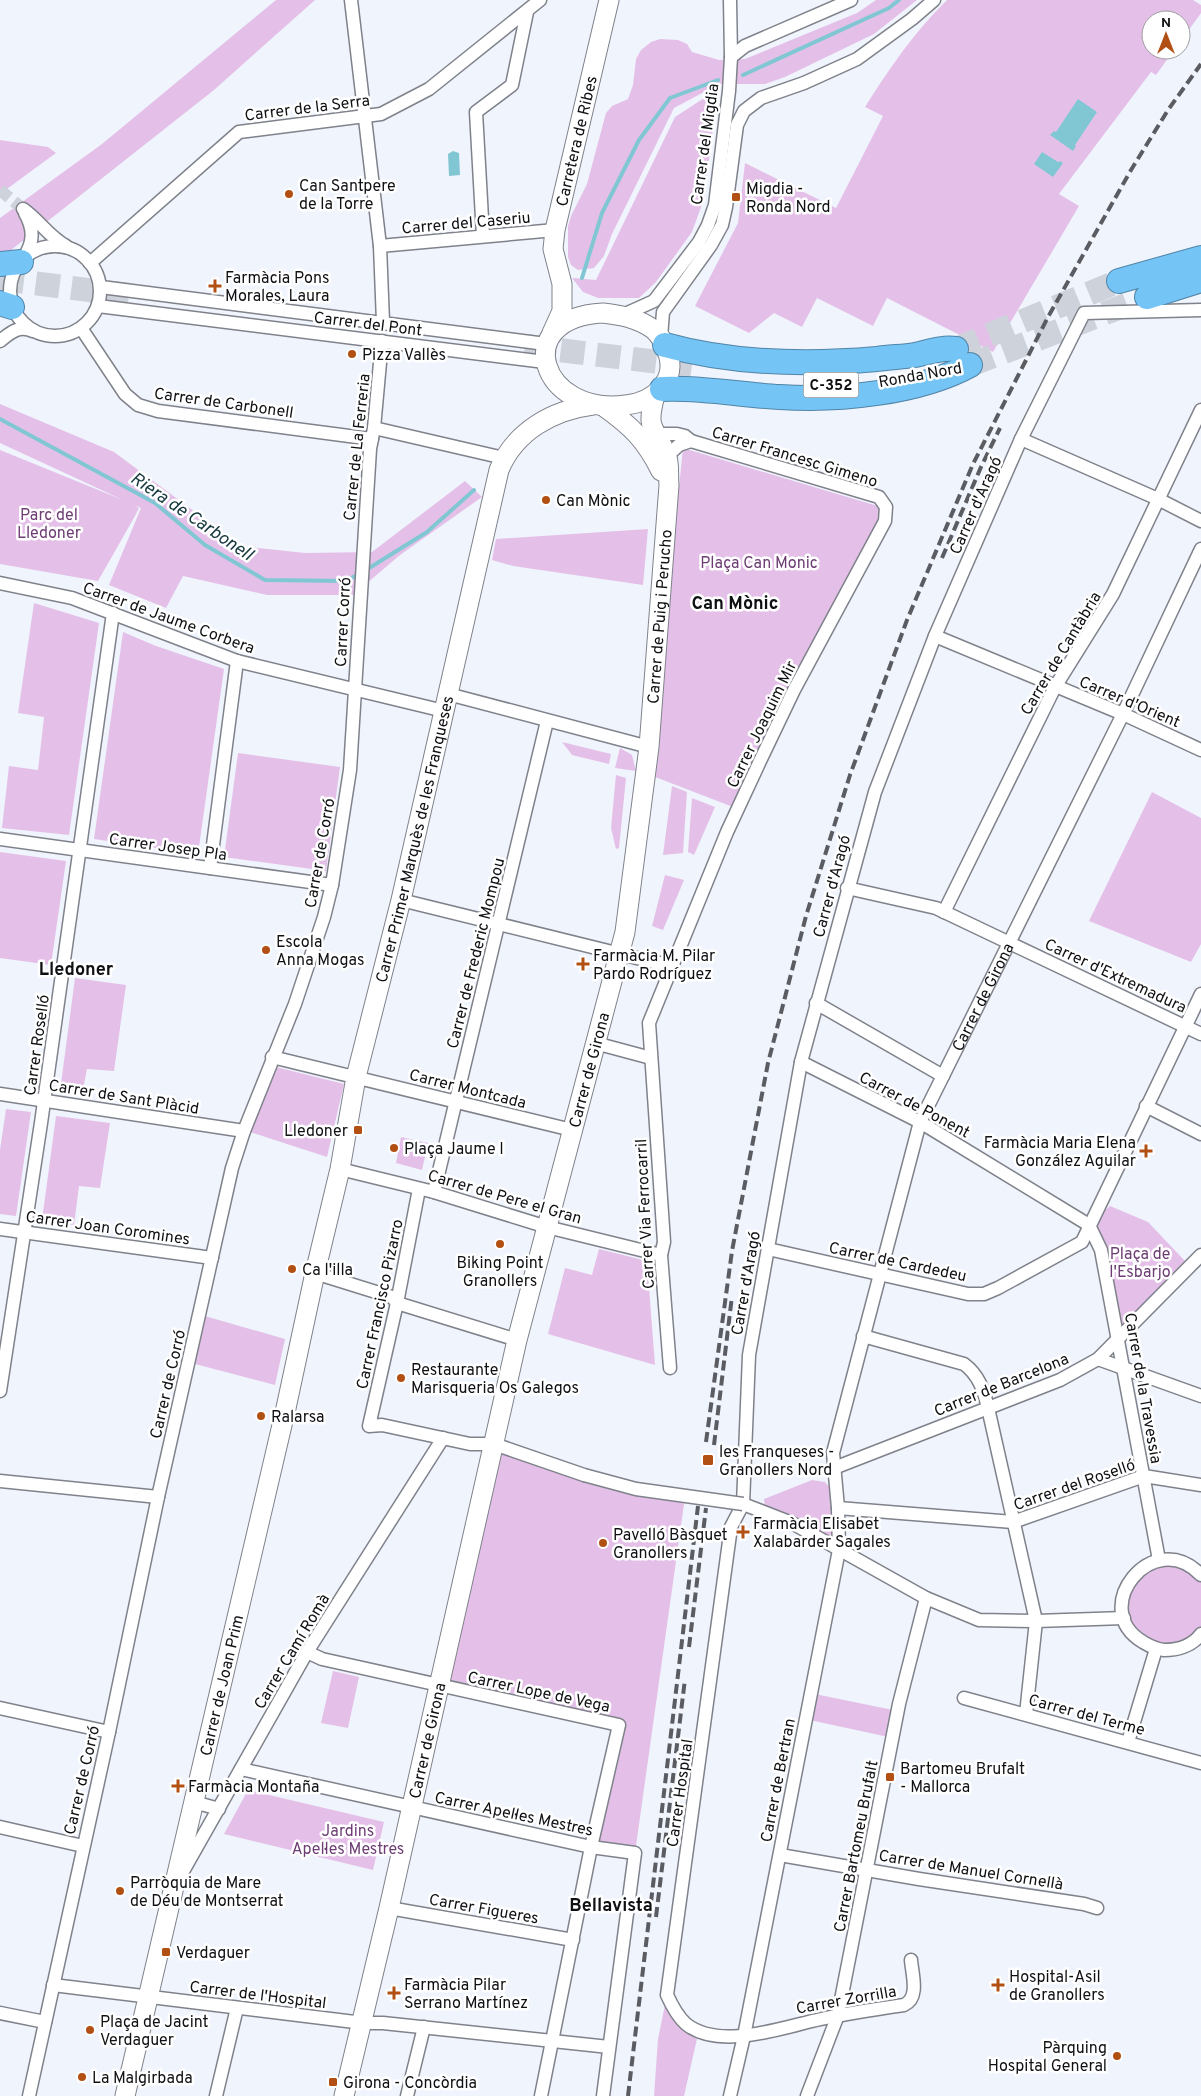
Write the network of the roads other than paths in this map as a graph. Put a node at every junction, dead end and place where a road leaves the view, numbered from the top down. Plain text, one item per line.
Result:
1 (351, 0) edge
2 (540, 0) edge
3 (608, 0) edge
4 (730, 0) edge
5 (934, 0) edge
6 (847, 1) edge
7 (527, 12) junction
8 (731, 57) junction
9 (729, 91) junction
10 (748, 108) junction
11 (364, 116) junction
12 (555, 230) junction
13 (483, 236) junction
14 (380, 246) junction
15 (70, 248) junction
16 (1201, 258) edge
17 (15, 261) edge
18 (90, 262) junction
19 (1201, 280) edge
20 (1119, 281) tunnel mouth
21 (562, 284) junction
22 (101, 288) junction
23 (1147, 297) tunnel mouth
24 (98, 306) junction
25 (9, 307) edge
26 (1201, 310) edge
27 (603, 313) junction
28 (623, 315) junction
29 (383, 322) junction
30 (81, 328) junction
31 (35, 332) junction
32 (4, 338) edge
33 (382, 341) junction
34 (663, 341) junction
35 (547, 347) junction
36 (963, 357) junction
37 (691, 372) tunnel mouth
38 (553, 380) junction
39 (658, 392) junction
40 (598, 406) junction
41 (1201, 410) edge
42 (542, 420) junction
43 (373, 434) junction
44 (655, 434) junction
45 (1021, 439) junction
46 (691, 441) junction
47 (667, 456) junction
48 (504, 458) junction
49 (668, 485) junction
50 (1158, 499) junction
51 (886, 507) joint
52 (1201, 521) edge
53 (1201, 549) edge
54 (362, 557) joint
55 (0, 583) edge
56 (113, 613) junction
57 (935, 636) junction
58 (237, 661) junction
59 (1055, 687) junction
60 (354, 688) junction
61 (446, 702) junction
62 (1123, 714) junction
63 (547, 721) junction
64 (649, 747) junction
65 (1201, 750) edge
66 (0, 839) edge
67 (80, 850) junction
68 (210, 868) junction
69 (332, 885) junction
70 (847, 888) junction
71 (401, 900) junction
72 (944, 912) junction
73 (499, 924) junction
74 (1009, 943) junction
75 (619, 952) junction
76 (673, 960) junction
77 (1201, 994) edge
78 (816, 1003) junction
79 (1185, 1026) junction
80 (1201, 1034) edge
81 (595, 1043) junction
82 (272, 1057) junction
83 (651, 1058) junction
84 (800, 1062) junction
85 (943, 1076) junction
86 (356, 1077) junction
87 (0, 1094) edge
88 (44, 1100) junction
89 (456, 1102) junction
90 (1146, 1106) junction
91 (920, 1122) junction
92 (572, 1130) junction
93 (244, 1131) junction
94 (1201, 1134) edge
95 (340, 1169) junction
96 (419, 1189) junction
97 (434, 1192) junction
98 (1089, 1225) junction
99 (547, 1227) junction
100 (0, 1229) edge
101 (25, 1232) junction
102 (768, 1249) junction
103 (661, 1255) junction
104 (1201, 1255) edge
105 (212, 1258) junction
106 (315, 1273) junction
107 (879, 1274) junction
108 (397, 1302) junction
109 (863, 1336) junction
110 (1118, 1338) junction
111 (517, 1340) junction
112 (1098, 1359) junction
113 (670, 1368) dead end
114 (1122, 1368) junction
115 (0, 1391) edge
116 (1201, 1396) edge
117 (988, 1408) junction
118 (443, 1438) junction
119 (494, 1444) junction
120 (834, 1468) junction
121 (1144, 1476) junction
122 (0, 1481) edge
123 (1201, 1485) edge
124 (158, 1497) junction
125 (743, 1504) junction
126 (838, 1508) junction
127 (1014, 1522) junction
128 (839, 1550) junction
129 (1159, 1560) junction
130 (1201, 1575) edge
131 (926, 1598) junction
132 (1124, 1618) junction
133 (1036, 1621) junction
134 (1201, 1634) edge
135 (1156, 1649) junction
136 (307, 1652) junction
137 (440, 1686) junction
138 (964, 1698) dead end
139 (0, 1708) edge
140 (1026, 1714) junction
141 (109, 1732) junction
142 (1128, 1742) junction
143 (1201, 1763) edge
144 (241, 1769) junction
145 (194, 1802) junction
146 (411, 1808) junction
147 (219, 1809) junction
148 (0, 1827) edge
149 (83, 1846) junction
150 (591, 1847) junction
151 (780, 1855) junction
152 (867, 1869) junction
153 (174, 1885) junction
154 (389, 1908) junction
155 (1097, 1908) dead end
156 (573, 1940) junction
157 (911, 1960) dead end
158 (54, 1985) junction
159 (149, 1997) junction
160 (237, 2008) junction
161 (0, 2012) edge
162 (838, 2015) junction
163 (45, 2022) junction
164 (363, 2023) junction
165 (424, 2027) junction
166 (744, 2036) junction
167 (552, 2041) junction
168 (609, 2047) junction
169 (29, 2096) edge
170 (124, 2096) edge
171 (216, 2096) edge
172 (344, 2096) edge
173 (407, 2096) edge
174 (541, 2096) edge
175 (603, 2096) edge
176 (730, 2096) edge
177 (807, 2096) edge

1 - 11 street
2 - 7 street, Carrer de la Serra
3 - 12 street, Carretera de Ribes
4 - 8 street, Carrer del Migdia
5 - 10 street
6 - 8 street
7 - 11 street, Carrer de la Serra
7 - 13 street
8 - 9 street, Carrer del Migdia
9 - 10 street
9 - 28 street, Carrer del Migdia
10 - 34 street, Carrer del Migdia
11 - 14 street
11 - 18 street, Carrer de la Serra
12 - 13 street, Carrer del Caseriu
12 - 21 street, Carretera de Ribes
13 - 14 street, Carrer del Caseriu
14 - 29 street
15 - 17 street
15 - 17 street
15 - 18 street
16 - 20 highway
17 - 25 street
18 - 22 street
19 - 23 highway
21 - 27 street, Carretera de Ribes
21 - 35 street, Carretera de Ribes
22 - 24 street
22 - 29 street, Carrer del Pont
24 - 30 street
24 - 33 street, Carrer del Pont
25 - 31 street
25 - 32 street
26 - 45 street, Carrer d'Aragó
27 - 28 street
27 - 35 street
28 - 34 street
29 - 35 street, Carrer del Pont
30 - 31 street
30 - 43 street, Carrer de Carbonell
31 - 32 street
33 - 35 street, Carrer del Pont
33 - 43 street, Carrer de La Ferreria
34 - 36 highway
34 - 39 street
35 - 38 street
36 - 37 highway, Ronda Nord / C-352
36 - 39 highway
38 - 40 street
38 - 42 street, Carrer Primer Marquès de les Franqueses
39 - 40 street
39 - 44 street
40 - 42 street, Carrer Primer Marquès de les Franqueses
40 - 49 street
41 - 50 street, Carrer de Cantàbria
42 - 48 street, Carrer Primer Marquès de les Franqueses
43 - 48 street, Carrer de Carbonell
43 - 54 street, Carrer de La Ferreria
44 - 46 street, Carrer Francesc Gimeno
44 - 47 street
45 - 50 street
45 - 57 street, Carrer d'Aragó
46 - 47 street, Carrer Francesc Gimeno
46 - 51 street, Carrer Francesc Gimeno
47 - 49 street, Carrer de Puig i Perucho
48 - 61 street, Carrer Primer Marquès de les Franqueses
49 - 64 street, Carrer de Puig i Perucho
50 - 52 street
50 - 59 street, Carrer de Cantàbria
51 - 76 street, Carrer Joaquim Mir
53 - 62 street, Carrer de Girona
54 - 60 street, Carrer Corró
55 - 56 street, Carrer de Jaume Corbera
56 - 58 street, Carrer de Jaume Corbera
56 - 67 street, Carrer Roselló
57 - 59 street, Carrer d'Orient
57 - 70 street, Carrer d'Aragó
58 - 60 street, Carrer de Jaume Corbera
58 - 68 street
59 - 62 street, Carrer d'Orient
59 - 72 street, Carrer de Cantàbria
60 - 61 street, Carrer de Jaume Corbera
60 - 69 street, Carrer de Corró
61 - 63 street
61 - 71 street, Carrer Primer Marquès de les Franqueses
62 - 65 street, Carrer d'Orient
62 - 74 street, Carrer de Girona
63 - 64 street
63 - 73 street, Carrer de Frederic Mompou
64 - 75 street, Carrer de Girona
66 - 67 street, Carrer Josep Pla
67 - 68 street, Carrer Josep Pla
67 - 88 street, Carrer Roselló
68 - 69 street, Carrer Josep Pla
69 - 82 street, Carrer de Corró
70 - 72 street, Carrer d'Extremadura
70 - 78 street, Carrer d'Aragó
71 - 73 street
71 - 86 street, Carrer Primer Marquès de les Franqueses
72 - 74 street, Carrer d'Extremadura
73 - 75 street
73 - 89 street, Carrer de Frederic Mompou
74 - 79 street, Carrer d'Extremadura
74 - 85 street, Carrer de Girona
75 - 76 street
75 - 81 street, Carrer de Girona
76 - 83 street, Carrer Via Ferrocarril
77 - 79 street, Carrer de Cardedeu
78 - 84 street, Carrer d'Aragó
78 - 85 street
79 - 80 street, Carrer d'Extremadura
79 - 90 street, Carrer de Cardedeu
81 - 83 street
81 - 92 street, Carrer de Girona
82 - 86 street, Carrer Montcada
82 - 93 street, Carrer de Corró
83 - 103 street, Carrer Via Ferrocarril
84 - 91 street, Carrer de Ponent
84 - 102 street, Carrer d'Aragó
85 - 91 street, Carrer de Girona
86 - 89 street, Carrer Montcada
86 - 95 street, Carrer Primer Marquès de les Franqueses
87 - 88 street, Carrer de Sant Plàcid
88 - 93 street, Carrer de Sant Plàcid
88 - 101 street, Carrer Roselló
89 - 92 street, Carrer Montcada
89 - 97 street, Carrer de Frederic Mompou
90 - 94 street
90 - 98 street, Carrer de Cardedeu
91 - 98 street, Carrer de Ponent
91 - 107 street, Carrer de Girona
92 - 99 street, Carrer de Girona
93 - 105 street, Carrer de Corró
95 - 96 street, Carrer de Pere el Gran
95 - 106 street, Carrer Primer Marquès de les Franqueses
96 - 97 street, Carrer de Pere el Gran
96 - 108 street, Carrer Francisco Pizarro
97 - 99 street, Carrer de Pere el Gran
98 - 107 street, Carrer de Cardedeu
98 - 110 street, Carrer de la Travessia
99 - 103 street, Carrer de Pere el Gran
99 - 111 street, Carrer de Girona
100 - 101 street, Carrer Joan Coromines
101 - 105 street, Carrer Joan Coromines
101 - 115 street, Carrer Roselló
102 - 107 street, Carrer de Cardedeu
102 - 125 street, Carrer d'Aragó
103 - 113 street, Carrer Via Ferrocarril
104 - 110 street, Carrer de Barcelona
105 - 124 street, Carrer de Corró
106 - 108 street
106 - 145 street, Carrer de Joan Prim
107 - 109 street, Carrer de Girona
108 - 111 street
108 - 118 street, Carrer Francisco Pizarro
109 - 117 street
109 - 120 street, Carrer de Girona
110 - 112 street, Carrer de Barcelona
110 - 114 street, Carrer de la Travessia
111 - 119 street, Carrer de Girona
112 - 114 street
112 - 117 street, Carrer de Barcelona
114 - 116 street
114 - 121 street, Carrer de la Travessia
117 - 120 street, Carrer de Barcelona
117 - 127 street
118 - 119 street
118 - 136 street, Carrer Camí Romà
119 - 125 street, bridge
119 - 137 street, Carrer de Girona
120 - 126 street, Carrer de Bertran
121 - 123 street, Carrer del Roselló
121 - 127 street, Carrer del Roselló
121 - 129 street, Carrer de la Travessia
122 - 124 street
124 - 141 street, Carrer de Corró
125 - 128 street
125 - 166 street, Carrer Hospital
126 - 127 street, Carrer del Roselló
126 - 128 street, Carrer de Bertran
127 - 133 street
128 - 131 street
128 - 151 street, Carrer de Bertran
129 - 130 street
129 - 132 street
131 - 133 street
131 - 152 street, Carrer Bartomeu Brufalt
132 - 133 street
132 - 135 street
133 - 140 street
134 - 135 street
135 - 142 street
136 - 137 street, Carrer Lope de Vega
136 - 144 street, Carrer Camí Romà
137 - 146 street, Carrer de Girona
137 - 150 street, Carrer Lope de Vega
138 - 140 street, Carrer del Terme
139 - 141 street
140 - 142 street, Carrer del Terme
141 - 149 street, Carrer de Corró
142 - 143 street, Carrer del Terme
144 - 146 street, Carrer Apel·les Mestres
144 - 147 street, Carrer Camí Romà
145 - 147 street
145 - 153 street, Carrer de Joan Prim
146 - 150 street, Carrer Apel·les Mestres
146 - 154 street, Carrer de Girona
147 - 153 street, Carrer Camí Romà
148 - 149 street
149 - 158 street, Carrer de Corró
150 - 156 street
150 - 168 street, Carrer Apel·les Mestres
151 - 152 street, Carrer de Manuel Cornellà
151 - 166 street, Carrer de Bertran
152 - 155 street, Carrer de Manuel Cornellà
152 - 162 street, Carrer Bartomeu Brufalt
153 - 159 street, Carrer de Joan Prim
154 - 156 street, Carrer Figueres
154 - 164 street, Carrer de Girona
156 - 167 street
157 - 162 street, Carrer Zorrilla
158 - 159 street, Carrer de l'Hospital
158 - 163 street, Carrer de Corró
159 - 160 street, Carrer de l'Hospital
159 - 170 street, Carrer de Joan Prim
160 - 164 street, Carrer de l'Hospital
160 - 171 street
161 - 163 street
162 - 166 street, Carrer Zorrilla
162 - 177 street, Carrer Bartomeu Brufalt
163 - 169 street, Carrer de Corró
164 - 165 street
164 - 172 street, Carrer de Girona
165 - 167 street
165 - 173 street
166 - 176 street, Carrer de Bertran
167 - 168 street
167 - 174 street
168 - 175 street

